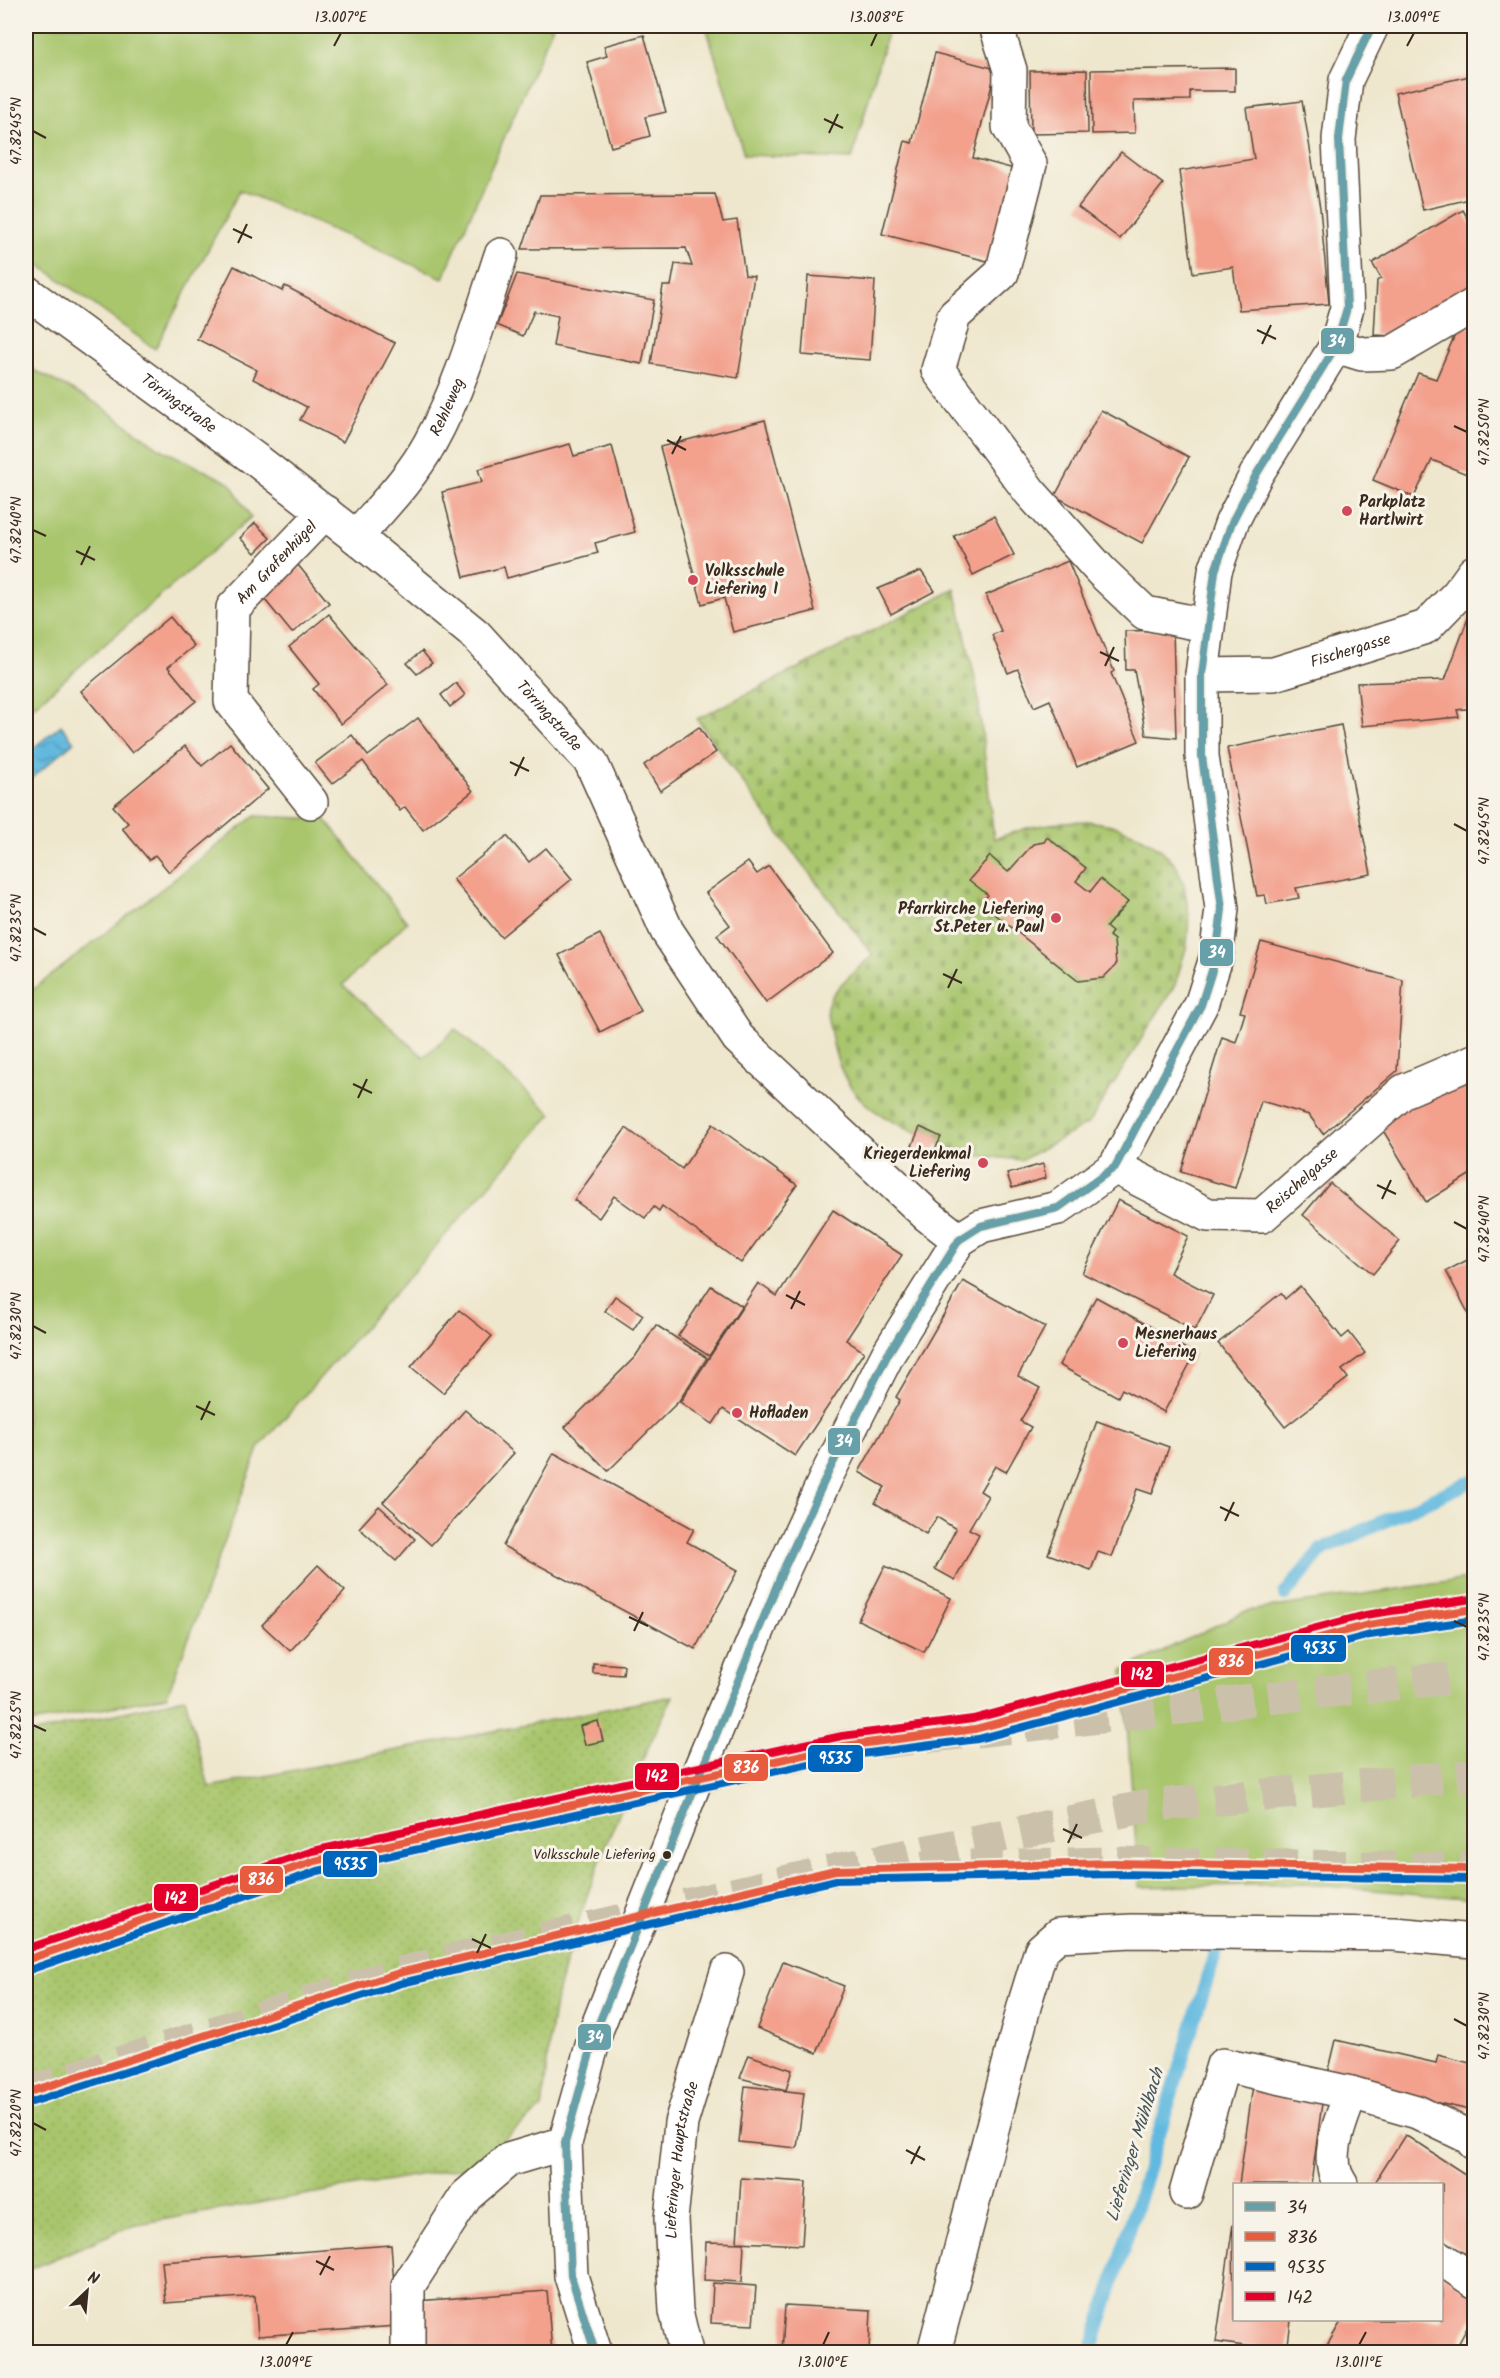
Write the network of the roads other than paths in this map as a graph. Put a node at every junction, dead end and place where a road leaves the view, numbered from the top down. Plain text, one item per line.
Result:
1 (996, 26) edge
2 (1372, 26) edge
3 (501, 255) dead end
4 (26, 292) edge
5 (1474, 305) edge
6 (1336, 346) junction
7 (325, 512) junction
8 (356, 537) junction
9 (1474, 572) edge
10 (1206, 625) junction
11 (1202, 675) junction
12 (311, 802) dead end
13 (1474, 1061) edge
14 (1115, 1167) junction
15 (959, 1240) junction
16 (1474, 1941) edge
17 (727, 1972) dead end
18 (1351, 2093) junction
19 (565, 2143) junction
20 (1474, 2143) edge
21 (1340, 2183) edge
22 (1186, 2193) dead end
23 (1443, 2260) edge
24 (571, 2276) junction
25 (1474, 2281) edge
26 (408, 2352) edge
27 (574, 2352) edge
28 (595, 2352) edge
29 (686, 2352) edge
30 (934, 2352) edge

1 - 10 street
2 - 6 street
3 - 8 street, Rehleweg
4 - 7 street, Törringstraße
5 - 6 street
6 - 10 street
7 - 8 street, Törringstraße
7 - 12 street, Am Grafenhügel
8 - 15 street, Törringstraße
9 - 11 street, Fischergasse
10 - 11 street
11 - 14 street
13 - 14 street, Reischelgasse
14 - 15 street
15 - 19 street
16 - 30 street
17 - 29 street, Lieferinger Hauptstraße
18 - 20 street
18 - 21 street
18 - 22 street
19 - 24 street
19 - 26 street
23 - 25 street
24 - 27 street
24 - 28 street

